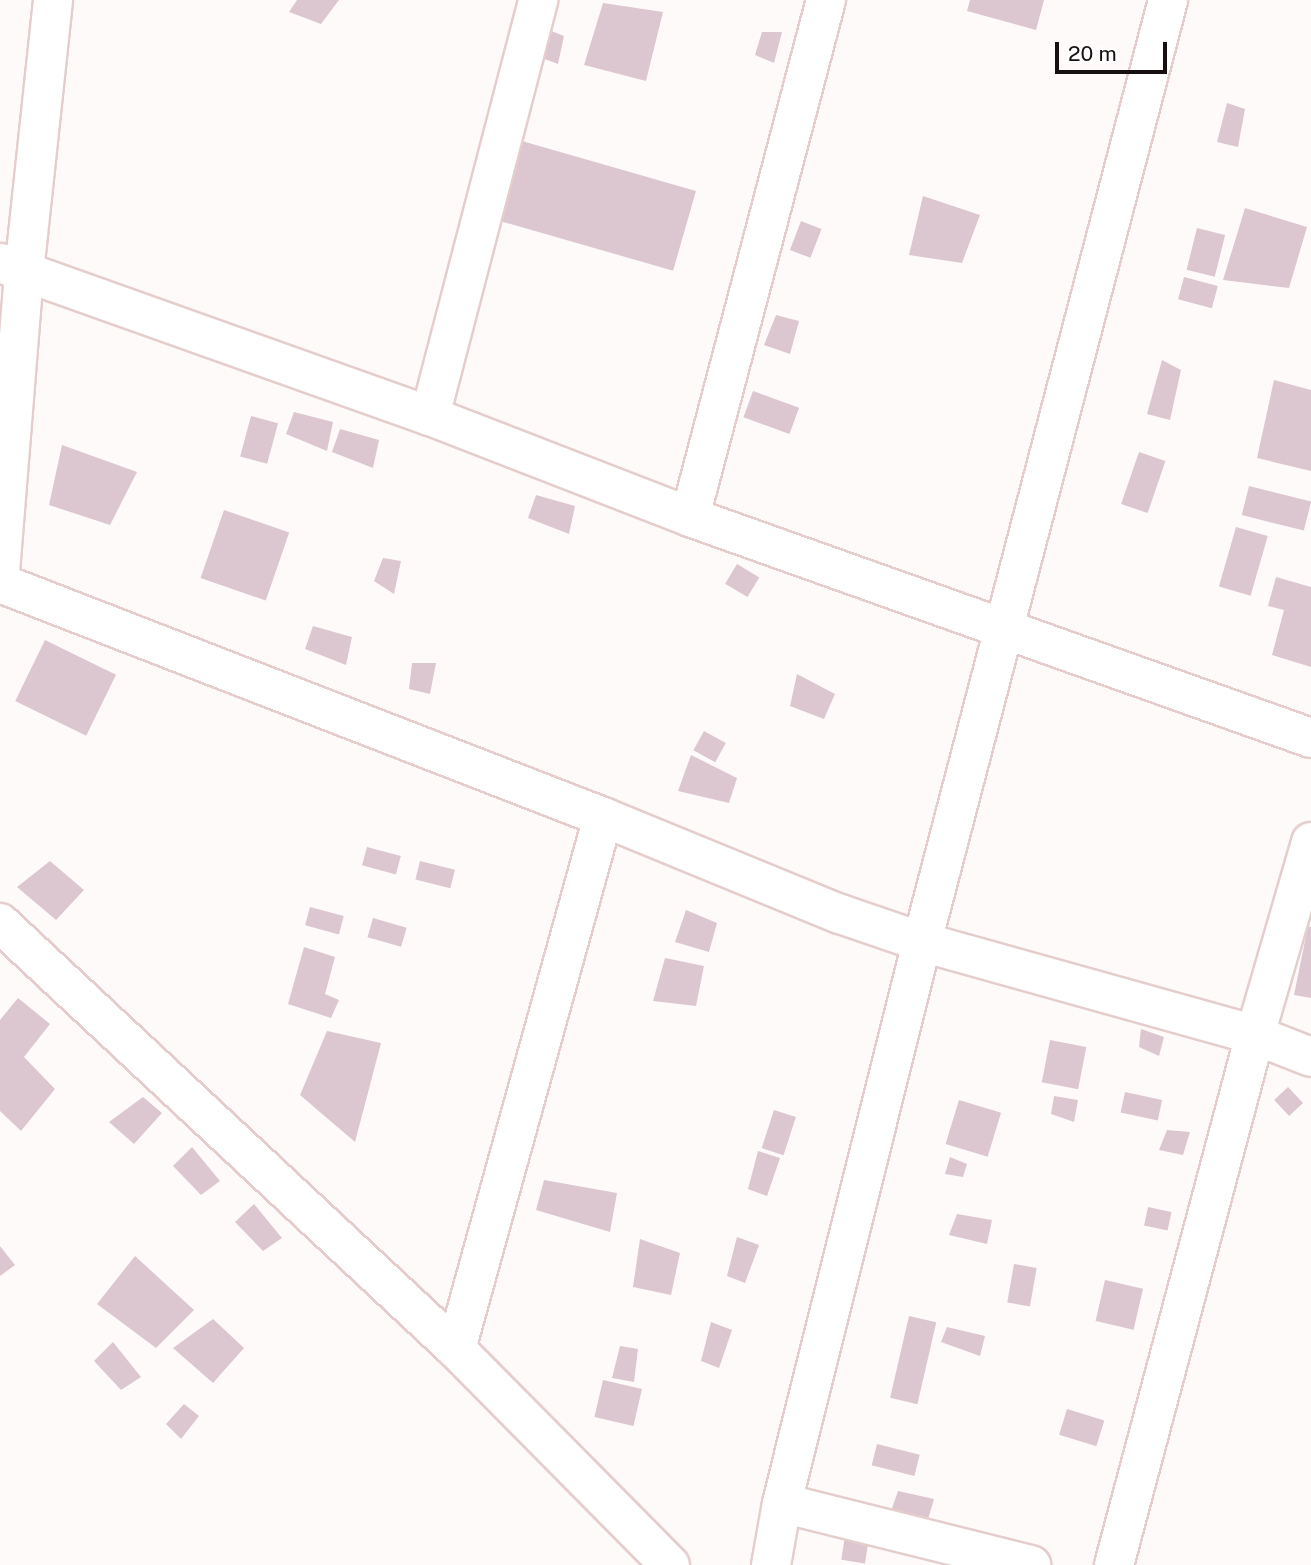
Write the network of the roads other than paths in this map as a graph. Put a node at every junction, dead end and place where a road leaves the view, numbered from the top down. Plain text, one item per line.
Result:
1 (53, 0) edge
2 (538, 0) edge
3 (826, 0) edge
4 (1168, 0) edge
5 (12, 268) edge
6 (430, 416) junction
7 (690, 517) junction
8 (0, 572) edge
9 (0, 583) edge
10 (1005, 629) junction
11 (1311, 737) edge
12 (603, 817) junction
13 (1311, 842) edge
14 (0, 923) edge
15 (922, 942) junction
16 (1255, 1035) junction
17 (1311, 1057) edge
18 (456, 1349) junction
19 (782, 1503) junction
20 (670, 1565) edge
21 (771, 1565) edge
22 (1031, 1565) edge
23 (1114, 1565) edge

1 - 5 street
2 - 6 street
3 - 7 street
4 - 10 street
5 - 6 street
5 - 8 street
6 - 7 street
7 - 10 street
9 - 12 street
10 - 11 street
10 - 15 street
12 - 15 street
12 - 18 street
13 - 16 street
14 - 18 street
15 - 16 street
15 - 19 street
16 - 17 street
16 - 23 street
18 - 20 street
19 - 21 street
19 - 22 street

